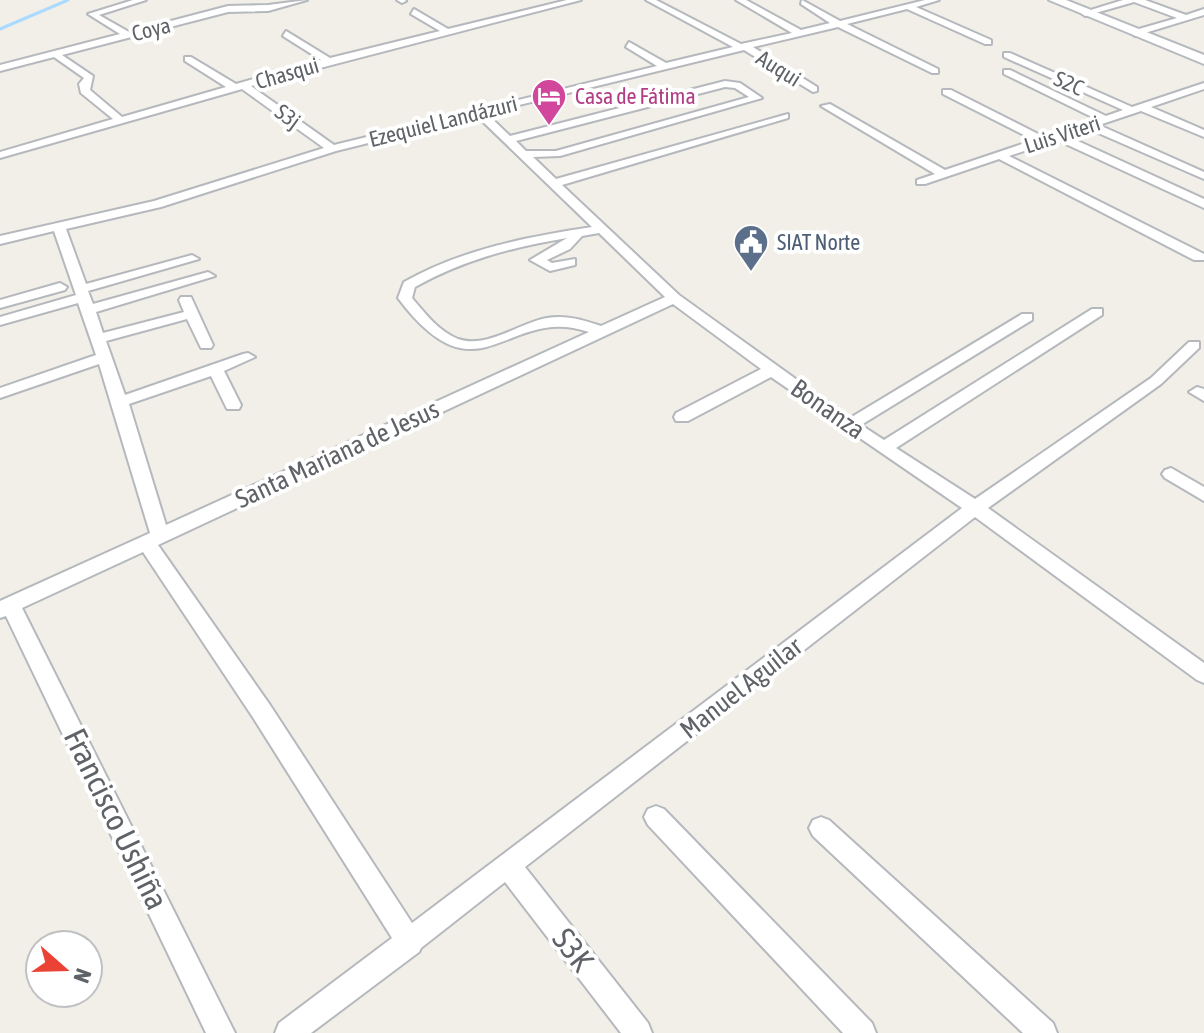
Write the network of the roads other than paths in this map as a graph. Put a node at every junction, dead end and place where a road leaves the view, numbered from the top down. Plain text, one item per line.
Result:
1 (142, 0) edge
2 (303, 0) edge
3 (577, 0) edge
4 (650, 0) edge
5 (740, 0) edge
6 (935, 0) edge
7 (1055, 0) edge
8 (1134, 0) edge
9 (804, 2) dead end
10 (875, 6) dead end
11 (909, 7) junction
12 (414, 12) dead end
13 (886, 12) junction
14 (1204, 12) edge
15 (1085, 13) junction
16 (1186, 18) junction
17 (839, 24) junction
18 (1204, 24) edge
19 (447, 32) junction
20 (799, 33) junction
21 (1135, 33) junction
22 (286, 34) dead end
23 (128, 35) junction
24 (988, 42) dead end
25 (629, 45) dead end
26 (742, 47) junction
27 (54, 53) junction
28 (1007, 55) dead end
29 (188, 59) dead end
30 (1204, 60) edge
31 (329, 61) junction
32 (2, 66) edge
33 (664, 66) junction
34 (935, 71) dead end
35 (1007, 72) dead end
36 (239, 86) junction
37 (1204, 86) edge
38 (813, 89) dead end
39 (947, 92) dead end
40 (641, 106) junction
41 (826, 106) dead end
42 (1136, 109) junction
43 (478, 111) junction
44 (784, 116) dead end
45 (1106, 120) junction
46 (121, 121) junction
47 (673, 123) junction
48 (1090, 125) junction
49 (1204, 134) edge
50 (1058, 136) junction
51 (517, 138) junction
52 (1044, 141) junction
53 (332, 149) junction
54 (531, 153) junction
55 (0, 155) edge
56 (999, 155) junction
57 (942, 173) junction
58 (1204, 176) edge
59 (921, 182) dead end
60 (553, 184) junction
61 (1204, 204) edge
62 (59, 227) junction
63 (601, 229) junction
64 (577, 233) junction
65 (0, 240) edge
66 (1199, 257) dead end
67 (192, 259) dead end
68 (570, 262) dead end
69 (208, 276) dead end
70 (60, 287) dead end
71 (674, 298) junction
72 (84, 299) junction
73 (0, 304) edge
74 (1097, 312) dead end
75 (1027, 317) dead end
76 (0, 321) edge
77 (602, 331) junction
78 (98, 339) junction
79 (206, 345) dead end
80 (1194, 345) dead end
81 (104, 357) junction
82 (248, 357) dead end
83 (215, 369) junction
84 (772, 370) junction
85 (0, 393) edge
86 (120, 402) junction
87 (233, 405) dead end
88 (682, 417) dead end
89 (849, 425) junction
90 (883, 448) junction
91 (1171, 474) dead end
92 (1204, 495) edge
93 (975, 508) junction
94 (154, 540) junction
95 (6, 607) edge
96 (1204, 674) edge
97 (656, 817) dead end
98 (821, 828) dead end
99 (509, 867) junction
100 (410, 943) junction
101 (221, 1033) edge
102 (289, 1033) edge
103 (638, 1033) edge
104 (862, 1033) edge
105 (1043, 1033) edge

1 - 23 street
2 - 23 street, Coya
3 - 19 street, Chasqui
4 - 26 street, Auqui
5 - 20 street
6 - 11 street, Ezequiel Landázuri
7 - 15 street
8 - 15 street
8 - 16 street
9 - 17 street
10 - 13 street
11 - 13 street, Ezequiel Landázuri
11 - 24 street
12 - 19 street
13 - 17 street, Ezequiel Landázuri
14 - 16 street
15 - 21 street
16 - 18 street
16 - 21 street
17 - 20 street, Ezequiel Landázuri
17 - 34 street
19 - 31 street, Chasqui
20 - 26 street, Ezequiel Landázuri
21 - 30 street
22 - 31 street
23 - 27 street, Coya
25 - 33 street
26 - 33 street, Ezequiel Landázuri
26 - 38 street, Auqui
27 - 32 street, Coya
27 - 46 street
28 - 42 street, S2C
29 - 36 street, S3j
31 - 36 street, Chasqui
33 - 43 street, Ezequiel Landázuri
35 - 45 street
36 - 46 street, Chasqui
36 - 53 street, S3j
37 - 42 street, Luis Viteri
39 - 52 street
40 - 47 street
40 - 47 street
40 - 51 street
41 - 57 street
42 - 45 street, Luis Viteri
42 - 49 street, S2C
43 - 51 street, Bonanza
43 - 53 street, Ezequiel Landázuri
44 - 60 street
45 - 48 street, Luis Viteri
46 - 55 street, Chasqui
47 - 54 street
48 - 50 street, Luis Viteri
48 - 58 street
50 - 52 street, Luis Viteri
50 - 61 street
51 - 54 street, Bonanza
52 - 56 street, Luis Viteri
53 - 62 street, Ezequiel Landázuri
54 - 60 street, Bonanza
56 - 57 street, Luis Viteri
56 - 66 street
57 - 59 street, Luis Viteri
60 - 63 street, Bonanza
62 - 65 street, Ezequiel Landázuri
62 - 72 street
63 - 64 street
63 - 71 street, Bonanza
64 - 68 street
64 - 77 street
67 - 72 street
69 - 72 street
70 - 73 street
71 - 77 street, Santa Mariana de Jesus
71 - 84 street, Bonanza
72 - 76 street
72 - 78 street
74 - 90 street
75 - 89 street
77 - 94 street, Santa Mariana de Jesus
78 - 79 street
78 - 81 street
80 - 93 street, Manuel Aguilar
81 - 85 street
81 - 86 street
82 - 83 street
83 - 86 street
83 - 87 street
84 - 88 street
84 - 89 street, Bonanza
86 - 94 street
89 - 90 street, Bonanza
90 - 93 street, Bonanza
91 - 92 street
93 - 96 street, Bonanza
93 - 99 street, Manuel Aguilar
94 - 95 street, Santa Mariana de Jesus
94 - 100 street
95 - 101 street, Francisco Ushiña
97 - 104 street
98 - 105 street
99 - 100 street, Manuel Aguilar
99 - 103 street, S3K
100 - 102 street, Manuel Aguilar

